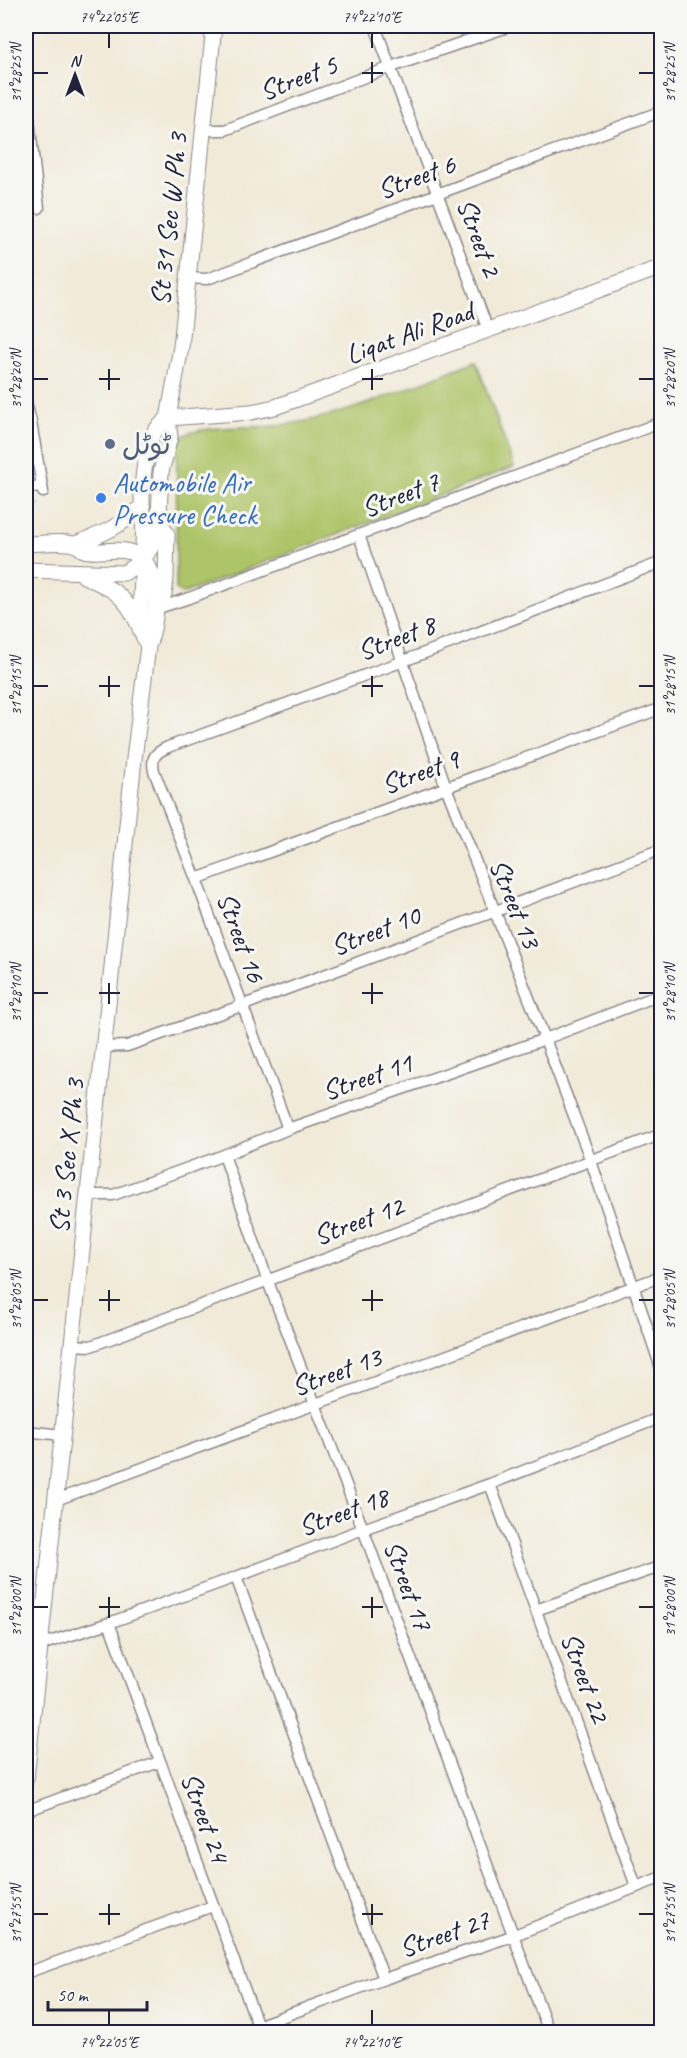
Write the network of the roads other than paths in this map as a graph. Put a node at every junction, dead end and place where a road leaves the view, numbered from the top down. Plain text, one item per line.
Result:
1 (214, 26) edge
2 (375, 26) edge
3 (510, 26) edge
4 (391, 67) junction
5 (26, 92) edge
6 (662, 111) edge
7 (203, 130) junction
8 (438, 193) junction
9 (39, 208) dead end
10 (662, 267) edge
11 (187, 278) junction
12 (488, 330) junction
13 (26, 402) edge
14 (168, 418) junction
15 (662, 422) edge
16 (26, 488) edge
17 (142, 507) junction
18 (159, 522) junction
19 (359, 535) junction
20 (26, 544) edge
21 (75, 544) junction
22 (143, 560) junction
23 (662, 562) edge
24 (26, 570) edge
25 (76, 572) junction
26 (155, 608) junction
27 (140, 629) junction
28 (148, 646) junction
29 (401, 662) junction
30 (662, 708) edge
31 (135, 759) junction
32 (153, 760) junction
33 (446, 788) junction
34 (662, 849) edge
35 (196, 879) junction
36 (493, 911) junction
37 (662, 994) edge
38 (241, 1006) junction
39 (545, 1039) junction
40 (104, 1047) junction
41 (288, 1129) junction
42 (662, 1134) edge
43 (224, 1155) junction
44 (591, 1161) junction
45 (87, 1196) junction
46 (662, 1276) edge
47 (267, 1279) junction
48 (633, 1287) junction
49 (71, 1345) junction
50 (662, 1371) edge
51 (315, 1404) junction
52 (662, 1417) edge
53 (26, 1431) edge
54 (62, 1436) junction
55 (490, 1484) junction
56 (56, 1500) junction
57 (363, 1529) junction
58 (661, 1568) edge
59 (236, 1577) junction
60 (536, 1611) junction
61 (110, 1623) junction
62 (40, 1645) junction
63 (159, 1762) junction
64 (26, 1779) edge
65 (26, 1810) edge
66 (662, 1877) edge
67 (636, 1886) junction
68 (213, 1906) junction
69 (512, 1936) junction
70 (26, 1973) edge
71 (384, 1979) junction
72 (258, 2026) junction
73 (241, 2032) edge
74 (549, 2032) edge

1 - 7 main road, St 31 Sec W Ph 3
2 - 4 street, Street 2
3 - 4 street, Street 5
4 - 7 street, Street 5
4 - 8 street, Street 2
5 - 9 street
6 - 8 street, Street 6
7 - 11 main road, St 31 Sec W Ph 3
8 - 11 street, Street 6
8 - 12 street, Street 2
10 - 12 main road, Liqat Ali Road
11 - 14 main road, St 31 Sec W Ph 3
12 - 14 main road, Liqat Ali Road
13 - 16 street
14 - 17 main road, St 31 Sec W Ph 3
14 - 18 main road, St 31 Sec W Ph 3
15 - 19 street, Street 7
17 - 21 main road
17 - 22 main road, St 31 Sec W Ph 3
18 - 22 main road, St 31 Sec W Ph 3
18 - 26 main road
19 - 26 street, Street 7
19 - 29 street, Street 13
20 - 21 main road
21 - 22 main road
22 - 25 main road
22 - 26 main road, St 3 Sec X Ph 3
22 - 27 main road
23 - 29 street, Street 8
24 - 25 main road
25 - 27 main road
26 - 28 main road, St 3 Sec X Ph 3
27 - 28 main road
28 - 31 main road, St 3 Sec X Ph 3
29 - 32 street, Street 8
29 - 33 street, Street 13
30 - 33 street, Street 9
31 - 32 street
31 - 40 main road, St 3 Sec X Ph 3
32 - 35 street, Street 16
33 - 35 street, Street 9
33 - 36 street, Street 13
34 - 36 street, Street 10
35 - 38 street, Street 16
36 - 38 street, Street 10
36 - 39 street, Street 13
37 - 39 street, Street 11
38 - 40 street, Street 10
38 - 41 street, Street 16
39 - 41 street, Street 11
39 - 44 street, Street 13
40 - 45 main road, St 3 Sec X Ph 3
41 - 43 street, Street 11
42 - 44 street, Street 12
43 - 45 street, Street 11
43 - 47 street, Street 17
44 - 47 street, Street 12
44 - 48 street, Street 13
45 - 49 main road, St 3 Sec X Ph 3
46 - 48 street, Street 13
47 - 49 street, Street 12
47 - 51 street, Street 17
48 - 50 street, Street 13
48 - 51 street, Street 13
49 - 54 main road, St 3 Sec X Ph 3
51 - 56 street, Street 13
51 - 57 street, Street 17
52 - 55 street, Street 18
53 - 54 street
54 - 56 main road, St 3 Sec X Ph 3
55 - 57 street, Street 18
55 - 60 street, Street 22
56 - 62 main road, St 3 Sec X Ph 3
57 - 59 street, Street 18
57 - 69 street, Street 17
58 - 60 street
59 - 61 street, Street 18
59 - 71 street
60 - 67 street, Street 22
61 - 62 street, Street 18
61 - 63 street, Street 24
62 - 64 main road, St 3 Sec X Ph 3
63 - 65 street
63 - 68 street, Street 24
66 - 67 street, Street 27
67 - 69 street, Street 27
68 - 70 street
68 - 72 street, Street 24
69 - 71 street, Street 27
69 - 74 street, Street 17
71 - 72 street, Street 27
72 - 73 street, Street 27

